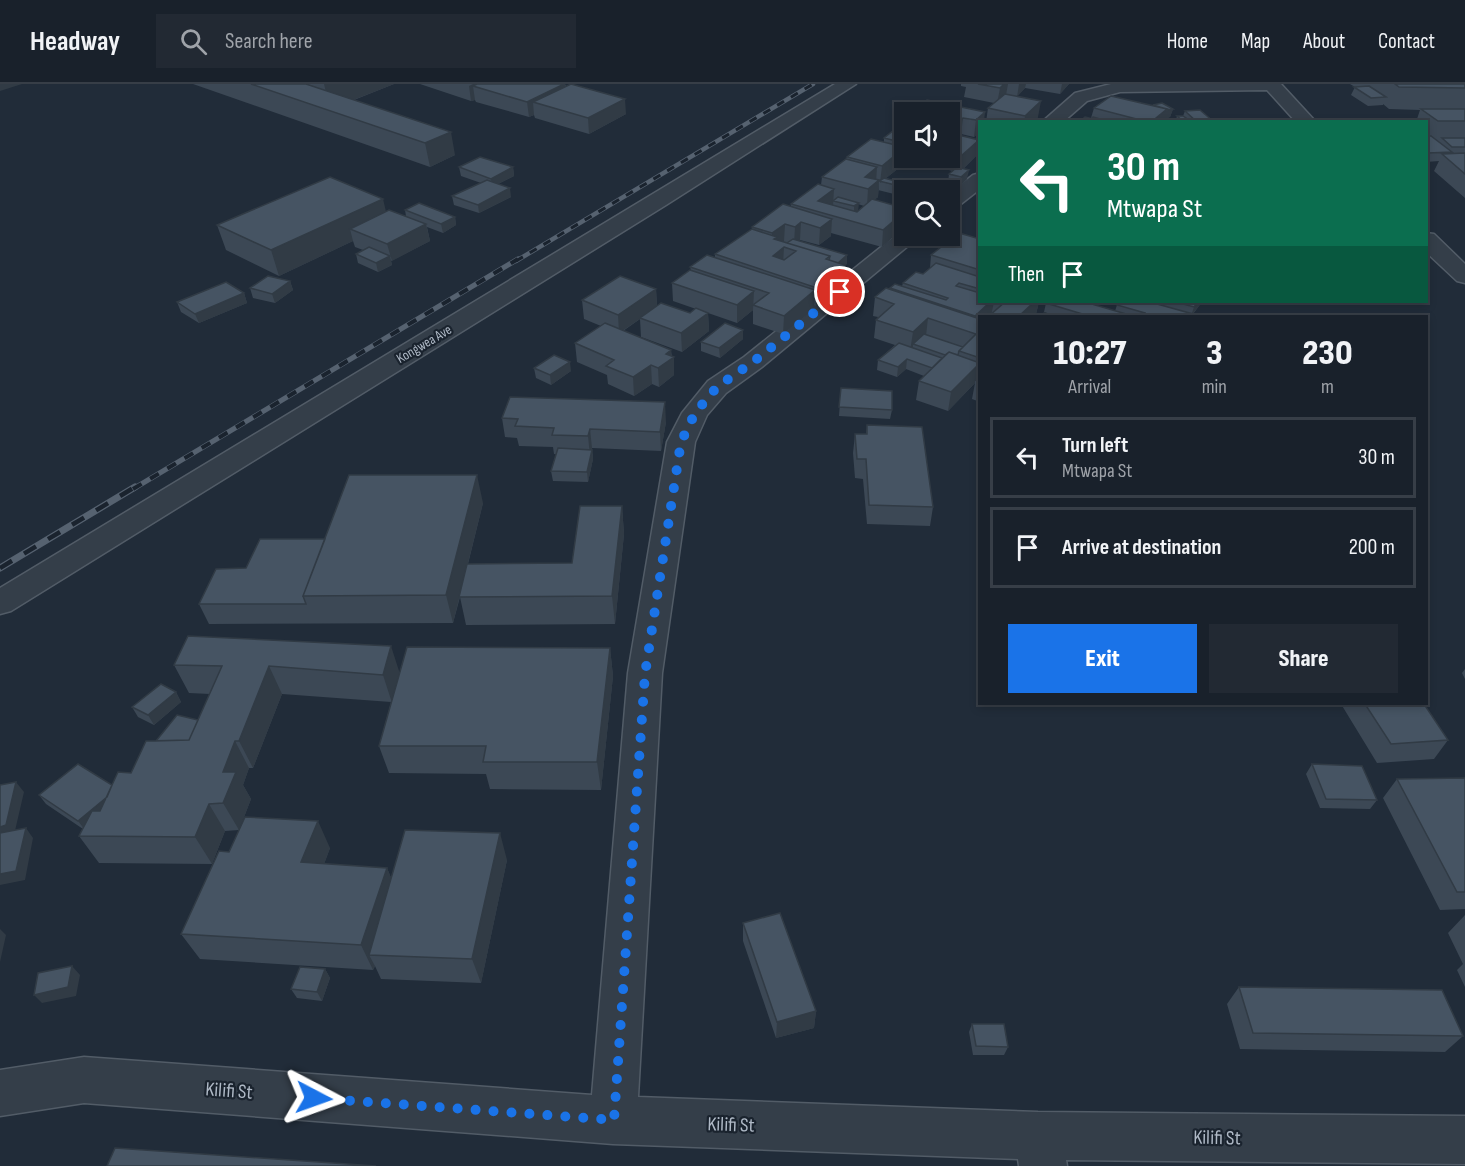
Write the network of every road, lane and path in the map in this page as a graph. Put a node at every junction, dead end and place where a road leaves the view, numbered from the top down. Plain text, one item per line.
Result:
1 (847, 84) edge
2 (1271, 84) edge
3 (1053, 120) edge
4 (1305, 120) edge
5 (978, 181) edge
6 (960, 195) edge
7 (1428, 241) edge
8 (897, 246) edge
9 (1465, 276) edge
10 (0, 603) edge
11 (0, 1093) edge
12 (614, 1120) junction
13 (1465, 1140) edge
14 (1041, 1151) edge

1 - 10 street, Kongwea Ave
2 - 3 street
2 - 4 street
5 - 6 street
7 - 9 street
8 - 12 street
11 - 12 street, Kilifi St
12 - 14 street, Kilifi St
13 - 14 street, Kilifi St

